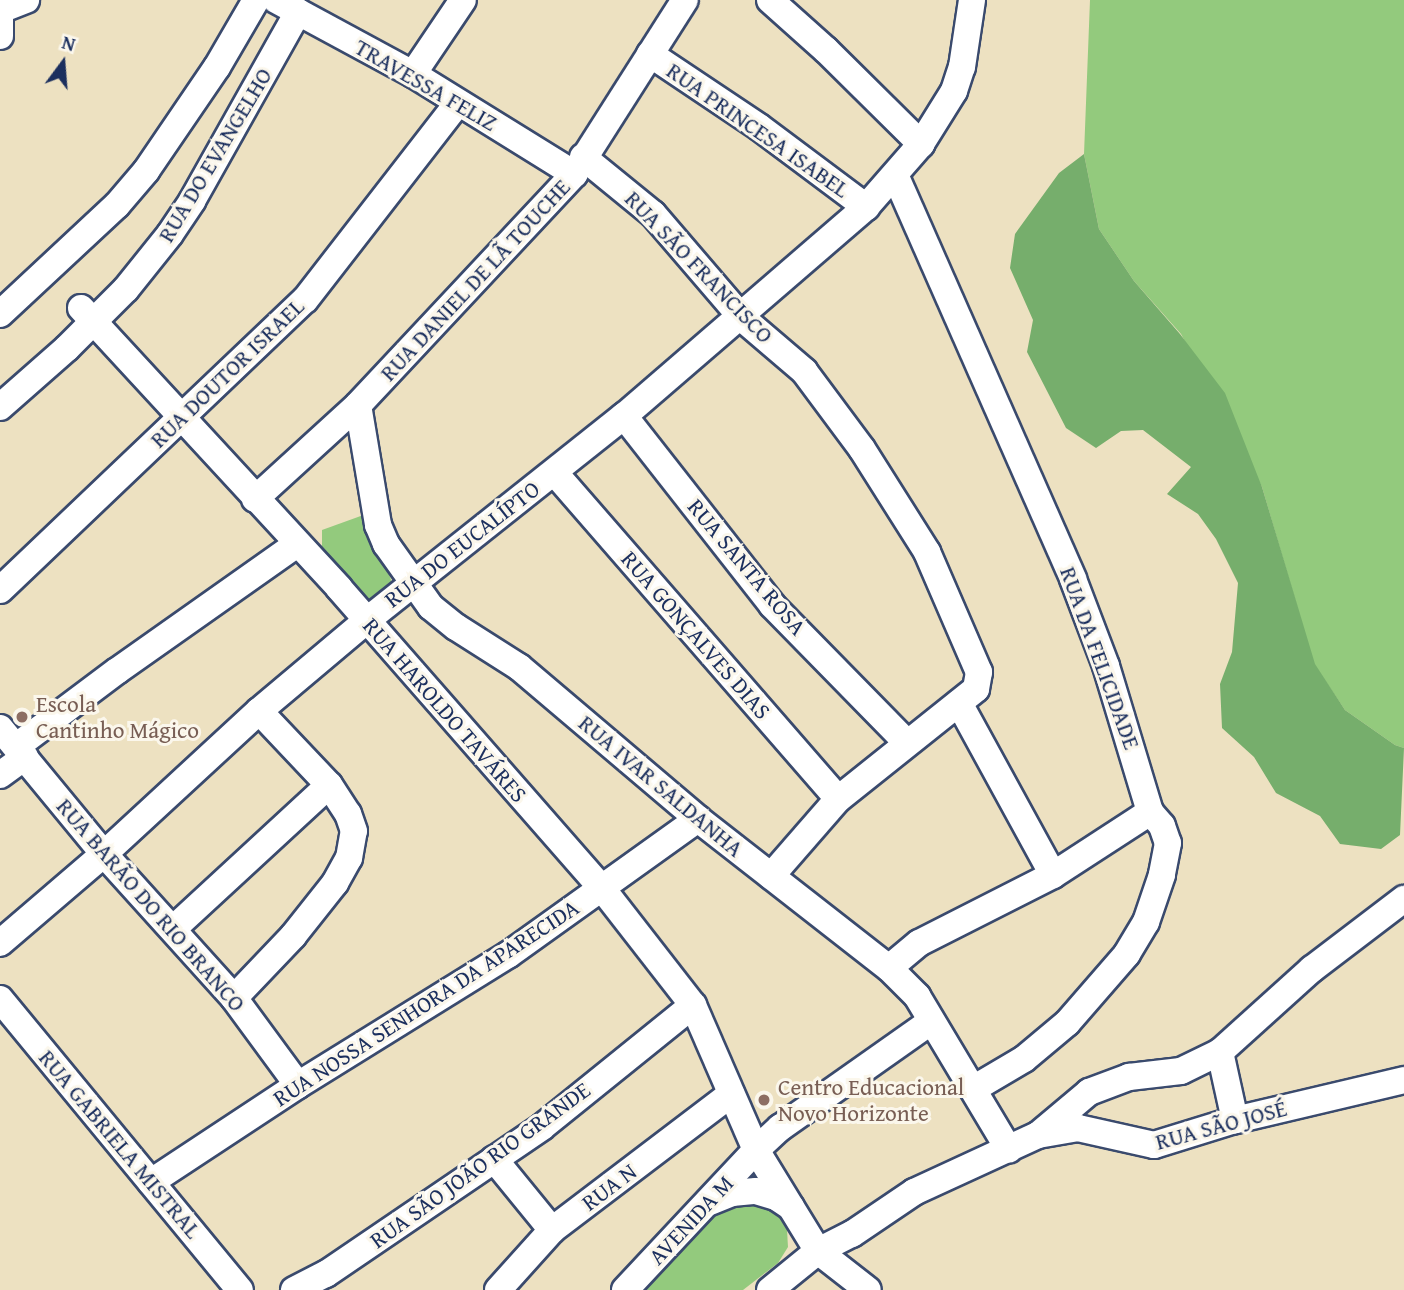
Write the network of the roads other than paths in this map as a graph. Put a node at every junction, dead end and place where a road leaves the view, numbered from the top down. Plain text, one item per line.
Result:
1 (26, 0) edge
2 (256, 0) edge
3 (463, 0) edge
4 (685, 0) edge
5 (770, 0) edge
6 (972, 0) edge
7 (287, 6) edge
8 (0, 24) edge
9 (649, 54) junction
10 (413, 75) junction
11 (458, 103) junction
12 (921, 144) junction
13 (578, 165) junction
14 (896, 177) junction
15 (866, 207) junction
16 (0, 314) edge
17 (87, 314) junction
18 (742, 318) junction
19 (358, 405) junction
20 (0, 407) edge
21 (624, 416) junction
22 (181, 419) junction
23 (554, 472) junction
24 (255, 499) junction
25 (297, 544) junction
26 (412, 584) junction
27 (0, 590) edge
28 (366, 621) junction
29 (959, 703) junction
30 (259, 711) junction
31 (906, 742) junction
32 (14, 744) edge
33 (0, 775) edge
34 (329, 785) junction
35 (838, 799) junction
36 (1150, 812) junction
37 (698, 819) junction
38 (104, 854) junction
39 (1053, 875) junction
40 (771, 876) junction
41 (601, 887) junction
42 (1404, 899) edge
43 (173, 929) junction
44 (0, 943) edge
45 (889, 968) junction
46 (234, 998) junction
47 (0, 999) edge
48 (693, 1005) junction
49 (930, 1022) junction
50 (1220, 1052) junction
51 (1404, 1080) edge
52 (298, 1085) junction
53 (973, 1088) junction
54 (731, 1094) junction
55 (1235, 1120) junction
56 (1038, 1135) junction
57 (756, 1150) junction
58 (1009, 1150) junction
59 (494, 1159) junction
60 (151, 1182) junction
61 (705, 1205) junction
62 (794, 1213) junction
63 (552, 1230) junction
64 (818, 1251) junction
65 (513, 1285) edge
66 (776, 1285) edge
67 (240, 1290) edge
68 (294, 1290) edge
69 (625, 1290) edge
70 (868, 1290) edge

1 - 8 street
2 - 16 street
3 - 10 street
4 - 9 street, RUA DANIEL DE LÃ TOUCHE
5 - 12 street
6 - 12 street, RUA DO EUCALÍPTO
7 - 10 street, TRAVESSA FELIZ
7 - 17 street, RUA DO EVANGELHO
9 - 13 street, RUA DANIEL DE LÃ TOUCHE
9 - 15 street, RUA PRINCESA ISABEL
10 - 11 street, TRAVESSA FELIZ
11 - 13 street, TRAVESSA FELIZ
11 - 22 street, RUA DOUTOR ISRAEL
12 - 14 street, RUA DO EUCALÍPTO
13 - 18 street, RUA SÃO FRANCISCO
13 - 19 street, RUA DANIEL DE LÃ TOUCHE
14 - 15 street, RUA DO EUCALÍPTO
14 - 36 street, RUA DA FELICIDADE
15 - 18 street, RUA DO EUCALÍPTO
17 - 20 street, RUA DO EVANGELHO
17 - 22 street, RUA HAROLDO TAVÁRES
18 - 21 street, RUA DO EUCALÍPTO
18 - 29 street, RUA SÃO FRANCISCO
19 - 24 street, RUA DANIEL DE LÃ TOUCHE
19 - 26 street, RUA IVAR SALDANHA
21 - 23 street, RUA DO EUCALÍPTO
21 - 31 street, RUA SANTA ROSA
22 - 24 street, RUA HAROLDO TAVÁRES
22 - 27 street, RUA DOUTOR ISRAEL
23 - 26 street, RUA DO EUCALÍPTO
23 - 35 street, RUA GONÇALVES DIAS
24 - 25 street, RUA HAROLDO TAVÁRES
25 - 28 street, RUA HAROLDO TAVÁRES
25 - 32 street
26 - 28 street, RUA DO EUCALÍPTO
26 - 37 street, RUA IVAR SALDANHA
28 - 30 street, RUA DO EUCALÍPTO
28 - 41 street, RUA HAROLDO TAVÁRES
29 - 31 street
29 - 39 street
30 - 34 street
30 - 38 street, RUA DO EUCALÍPTO
31 - 35 street
32 - 33 street
32 - 38 street, RUA BARÃO DO RIO BRANCO
34 - 43 street
34 - 46 street
35 - 40 street
36 - 39 street
36 - 53 street, RUA DA FELICIDADE
37 - 40 street, RUA IVAR SALDANHA
37 - 41 street, RUA NOSSA SENHORA DA APARECIDA
38 - 43 street, RUA BARÃO DO RIO BRANCO
38 - 44 street, RUA DO EUCALÍPTO
39 - 45 street
40 - 45 street, RUA IVAR SALDANHA
41 - 48 street, RUA HAROLDO TAVÁRES
41 - 52 street, RUA NOSSA SENHORA DA APARECIDA
42 - 50 street
43 - 46 street, RUA BARÃO DO RIO BRANCO
45 - 49 street, RUA IVAR SALDANHA
46 - 52 street, RUA BARÃO DO RIO BRANCO
47 - 60 street, RUA GABRIELA MISTRAL
48 - 54 street, RUA HAROLDO TAVÁRES
48 - 59 street, RUA SÃO JOÃO RIO GRANDE
49 - 53 street, RUA IVAR SALDANHA
49 - 57 street, AVENIDA M
50 - 55 street
50 - 56 street
51 - 55 street, RUA SÃO JOSÉ
52 - 60 street, RUA NOSSA SENHORA DA APARECIDA
53 - 58 street, RUA IVAR SALDANHA
54 - 57 street, RUA HAROLDO TAVÁRES
54 - 63 street, RUA N
55 - 56 street, RUA SÃO JOSÉ
56 - 58 street
57 - 61 street, AVENIDA M
57 - 62 street, RUA HAROLDO TAVÁRES
58 - 64 street
59 - 63 street
59 - 68 street, RUA SÃO JOÃO RIO GRANDE
60 - 67 street, RUA GABRIELA MISTRAL
61 - 62 street
61 - 69 street, AVENIDA M
62 - 64 street, RUA HAROLDO TAVÁRES
62 - 66 street
63 - 65 street, RUA N
64 - 66 street
64 - 70 street

